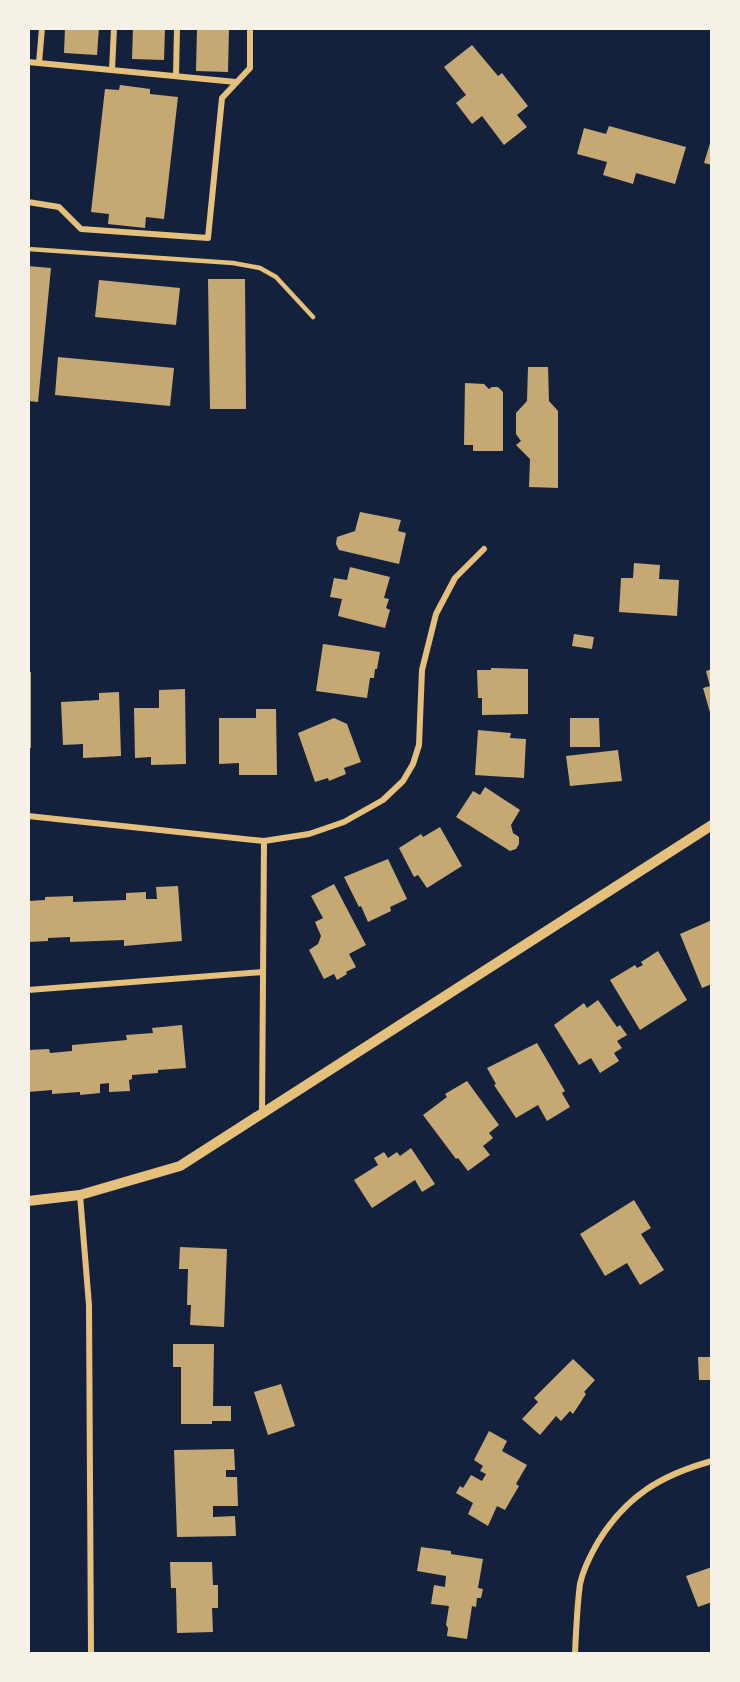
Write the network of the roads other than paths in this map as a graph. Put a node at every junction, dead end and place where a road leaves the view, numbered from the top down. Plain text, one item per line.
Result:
1 (42, 28) edge
2 (114, 28) edge
3 (177, 28) edge
4 (250, 28) edge
5 (28, 62) edge
6 (39, 63) junction
7 (112, 70) junction
8 (176, 76) junction
9 (237, 82) junction
10 (28, 202) edge
11 (28, 249) edge
12 (313, 317) dead end
13 (484, 549) dead end
14 (28, 816) edge
15 (711, 825) edge
16 (264, 841) junction
17 (264, 972) junction
18 (28, 990) edge
19 (262, 1115) junction
20 (80, 1195) junction
21 (28, 1201) edge
22 (711, 1461) edge
23 (91, 1653) edge
24 (575, 1653) edge

1 - 6 street
2 - 7 street
3 - 8 street
4 - 9 street
5 - 6 street
6 - 7 street
7 - 8 street
8 - 9 street
9 - 10 street
11 - 12 lane
13 - 16 street
14 - 16 street
15 - 19 street
16 - 17 street
17 - 18 street
17 - 19 street
19 - 20 street
20 - 21 street
20 - 23 street
22 - 24 street

